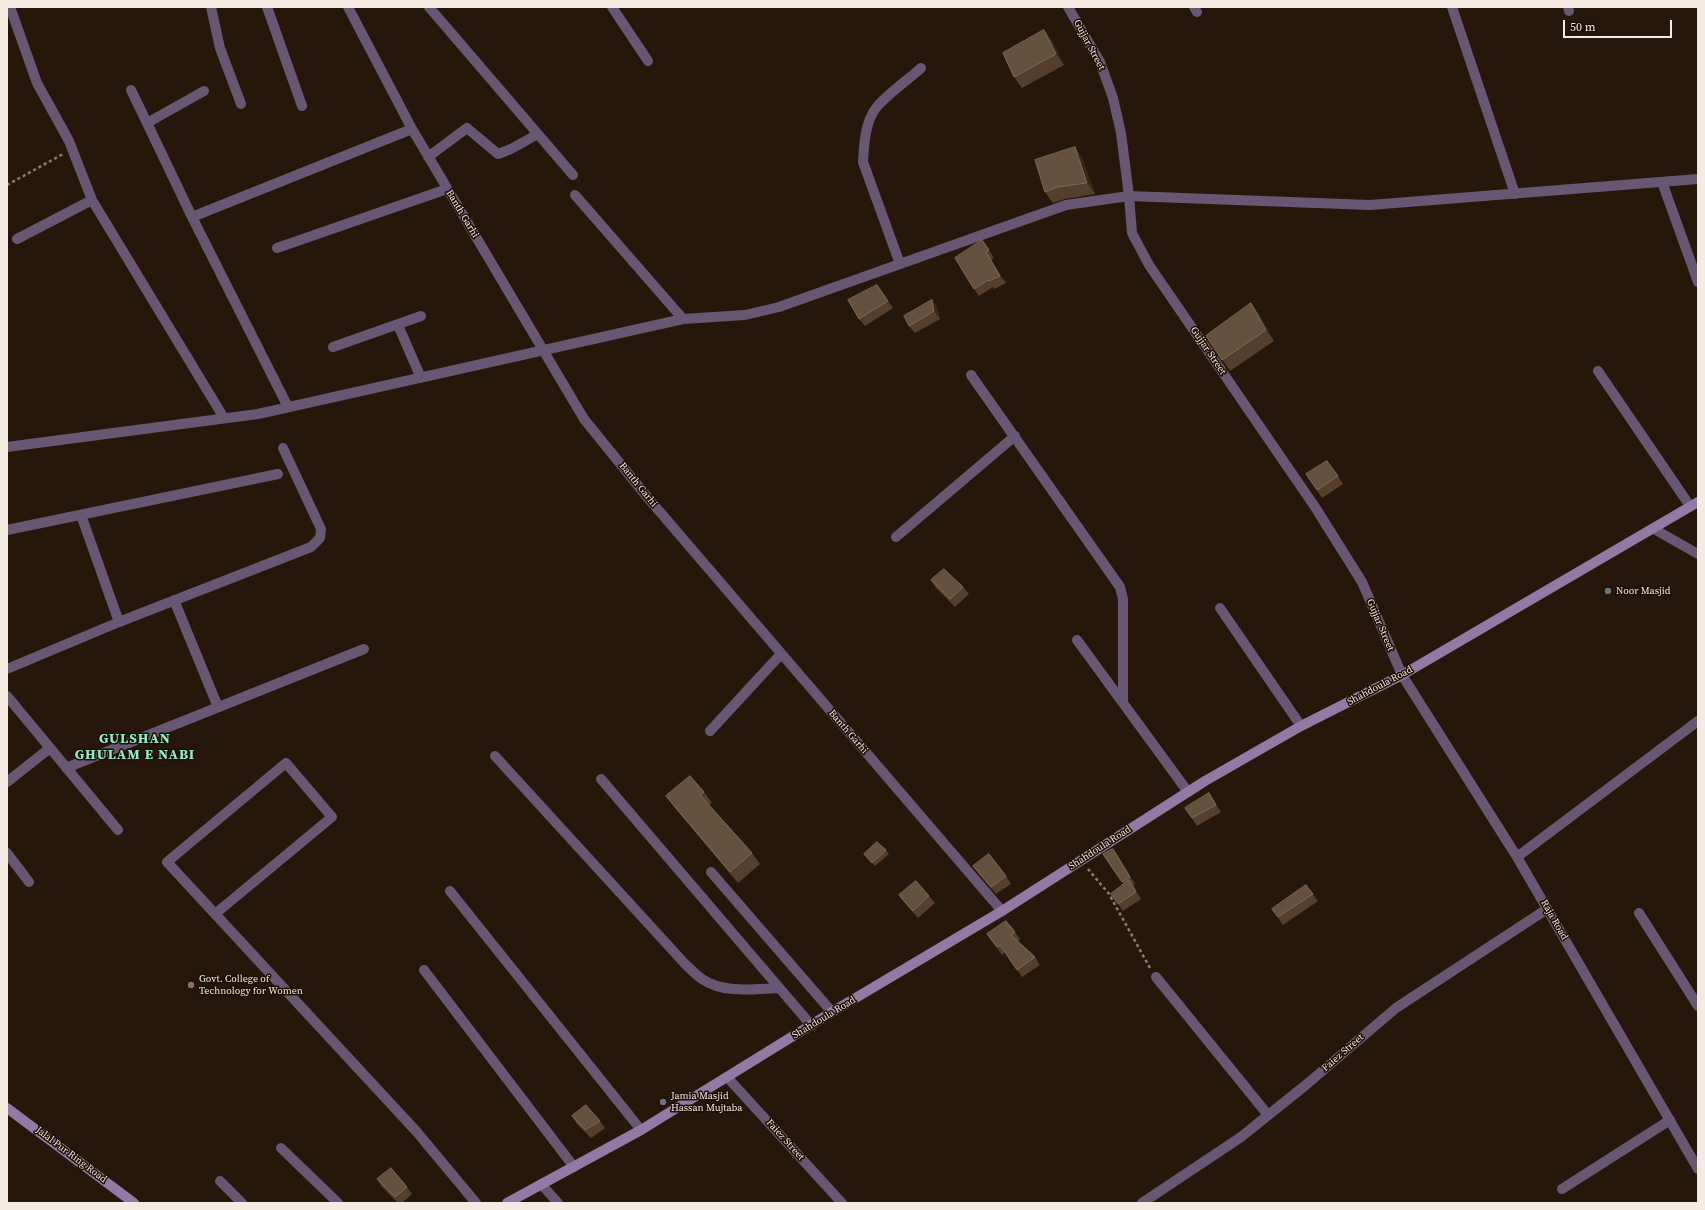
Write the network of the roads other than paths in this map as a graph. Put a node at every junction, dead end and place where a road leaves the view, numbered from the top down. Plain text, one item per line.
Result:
1 (10, 7) edge
2 (211, 7) edge
3 (267, 7) edge
4 (348, 7) edge
5 (429, 7) edge
6 (612, 7) edge
7 (1068, 7) edge
8 (1452, 7) edge
9 (648, 61) dead end
10 (921, 68) dead end
11 (131, 90) dead end
12 (204, 91) dead end
13 (241, 104) dead end
14 (302, 106) dead end
15 (147, 123) junction
16 (412, 129) junction
17 (538, 134) junction
18 (428, 157) junction
19 (573, 175) dead end
20 (1698, 179) edge
21 (1662, 182) junction
22 (447, 189) junction
23 (1515, 194) junction
24 (576, 195) dead end
25 (1129, 196) junction
26 (92, 200) junction
27 (192, 217) junction
28 (17, 239) dead end
29 (277, 248) dead end
30 (900, 264) junction
31 (1698, 282) edge
32 (421, 316) dead end
33 (683, 319) junction
34 (398, 325) junction
35 (333, 346) dead end
36 (544, 351) junction
37 (1598, 371) dead end
38 (971, 375) dead end
39 (421, 378) junction
40 (288, 407) junction
41 (224, 418) junction
42 (1015, 436) junction
43 (7, 447) edge
44 (283, 448) dead end
45 (278, 474) dead end
46 (1694, 504) edge
47 (82, 515) junction
48 (1654, 529) junction
49 (7, 530) edge
50 (896, 537) dead end
51 (1698, 554) edge
52 (174, 600) junction
53 (1220, 608) dead end
54 (119, 622) junction
55 (1077, 640) dead end
56 (364, 649) dead end
57 (781, 654) junction
58 (7, 669) edge
59 (1402, 675) junction
60 (7, 696) edge
61 (1124, 703) junction
62 (218, 707) junction
63 (1698, 721) edge
64 (1301, 726) junction
65 (710, 731) dead end
66 (50, 748) junction
67 (495, 756) dead end
68 (66, 768) junction
69 (601, 780) dead end
70 (7, 782) edge
71 (1188, 792) junction
72 (118, 830) dead end
73 (7, 853) edge
74 (1517, 857) junction
75 (711, 872) dead end
76 (29, 882) dead end
77 (450, 891) dead end
78 (1547, 909) junction
79 (1002, 911) junction
80 (1639, 912) dead end
81 (216, 914) junction
82 (424, 970) dead end
83 (1156, 977) road end
84 (779, 988) junction
85 (1698, 1006) edge
86 (832, 1012) junction
87 (811, 1025) junction
88 (727, 1077) junction
89 (7, 1108) edge
90 (1268, 1115) junction
91 (1670, 1120) junction
92 (641, 1130) junction
93 (281, 1148) dead end
94 (1697, 1165) edge
95 (574, 1167) junction
96 (220, 1181) dead end
97 (541, 1184) junction
98 (1562, 1189) dead end
99 (134, 1203) edge
100 (242, 1203) edge
101 (338, 1203) edge
102 (476, 1203) edge
103 (507, 1203) edge
104 (558, 1203) edge
105 (842, 1203) edge
106 (1142, 1203) edge

1 - 26 street
2 - 13 street
3 - 14 street
4 - 16 street, Banth Garhi
5 - 17 street
6 - 9 street
7 - 25 street, Gujjar Street
8 - 23 street
10 - 30 street
11 - 15 street
12 - 15 street
15 - 27 street
16 - 18 street, Banth Garhi
16 - 27 street
17 - 18 street
17 - 19 street
18 - 22 street, Banth Garhi
20 - 21 street
21 - 23 street
21 - 31 street
22 - 29 street
22 - 36 street, Banth Garhi
23 - 25 street
24 - 33 street
25 - 30 street
25 - 59 street, Gujjar Street
26 - 28 street
26 - 41 street
27 - 40 street
30 - 33 street
32 - 34 street
33 - 36 street
34 - 35 street
34 - 39 street
36 - 39 street
36 - 57 street, Banth Garhi
37 - 46 street
38 - 42 street
39 - 40 street
40 - 41 street
41 - 43 street
42 - 50 street
42 - 61 street
44 - 52 street
45 - 47 street
46 - 48 street, Shahdoula Road
47 - 49 street
47 - 54 street
48 - 51 street
48 - 59 street, Shahdoula Road
52 - 54 street
52 - 62 street
53 - 64 street
54 - 58 street
55 - 61 street
56 - 62 street
57 - 65 street
57 - 79 street, Banth Garhi
59 - 64 street, Shahdoula Road
59 - 74 street, Raja Road
60 - 66 street
61 - 71 street
62 - 68 street
63 - 74 street
64 - 71 street, Shahdoula Road
66 - 68 street
66 - 70 street
67 - 84 street
68 - 72 street
69 - 84 street
71 - 79 street, Shahdoula Road
73 - 76 street
74 - 78 street, Raja Road
75 - 86 street
77 - 92 street
78 - 90 street, Faiez Street
78 - 91 street, Raja Road
79 - 86 street, Shahdoula Road
80 - 85 street
81 - 81 street
81 - 102 street
82 - 95 street
83 - 90 street
84 - 87 street
86 - 87 street, Shahdoula Road
87 - 88 street, Shahdoula Road
88 - 92 street, Shahdoula Road
88 - 105 street, Faiez Street
89 - 99 street, Jalal Pur Ring Road
90 - 106 street, Faiez Street
91 - 94 street, Raja Road
91 - 98 street
92 - 95 street, Shahdoula Road
93 - 101 street
95 - 97 street, Shahdoula Road
96 - 100 street
97 - 103 street, Shahdoula Road
97 - 104 street

